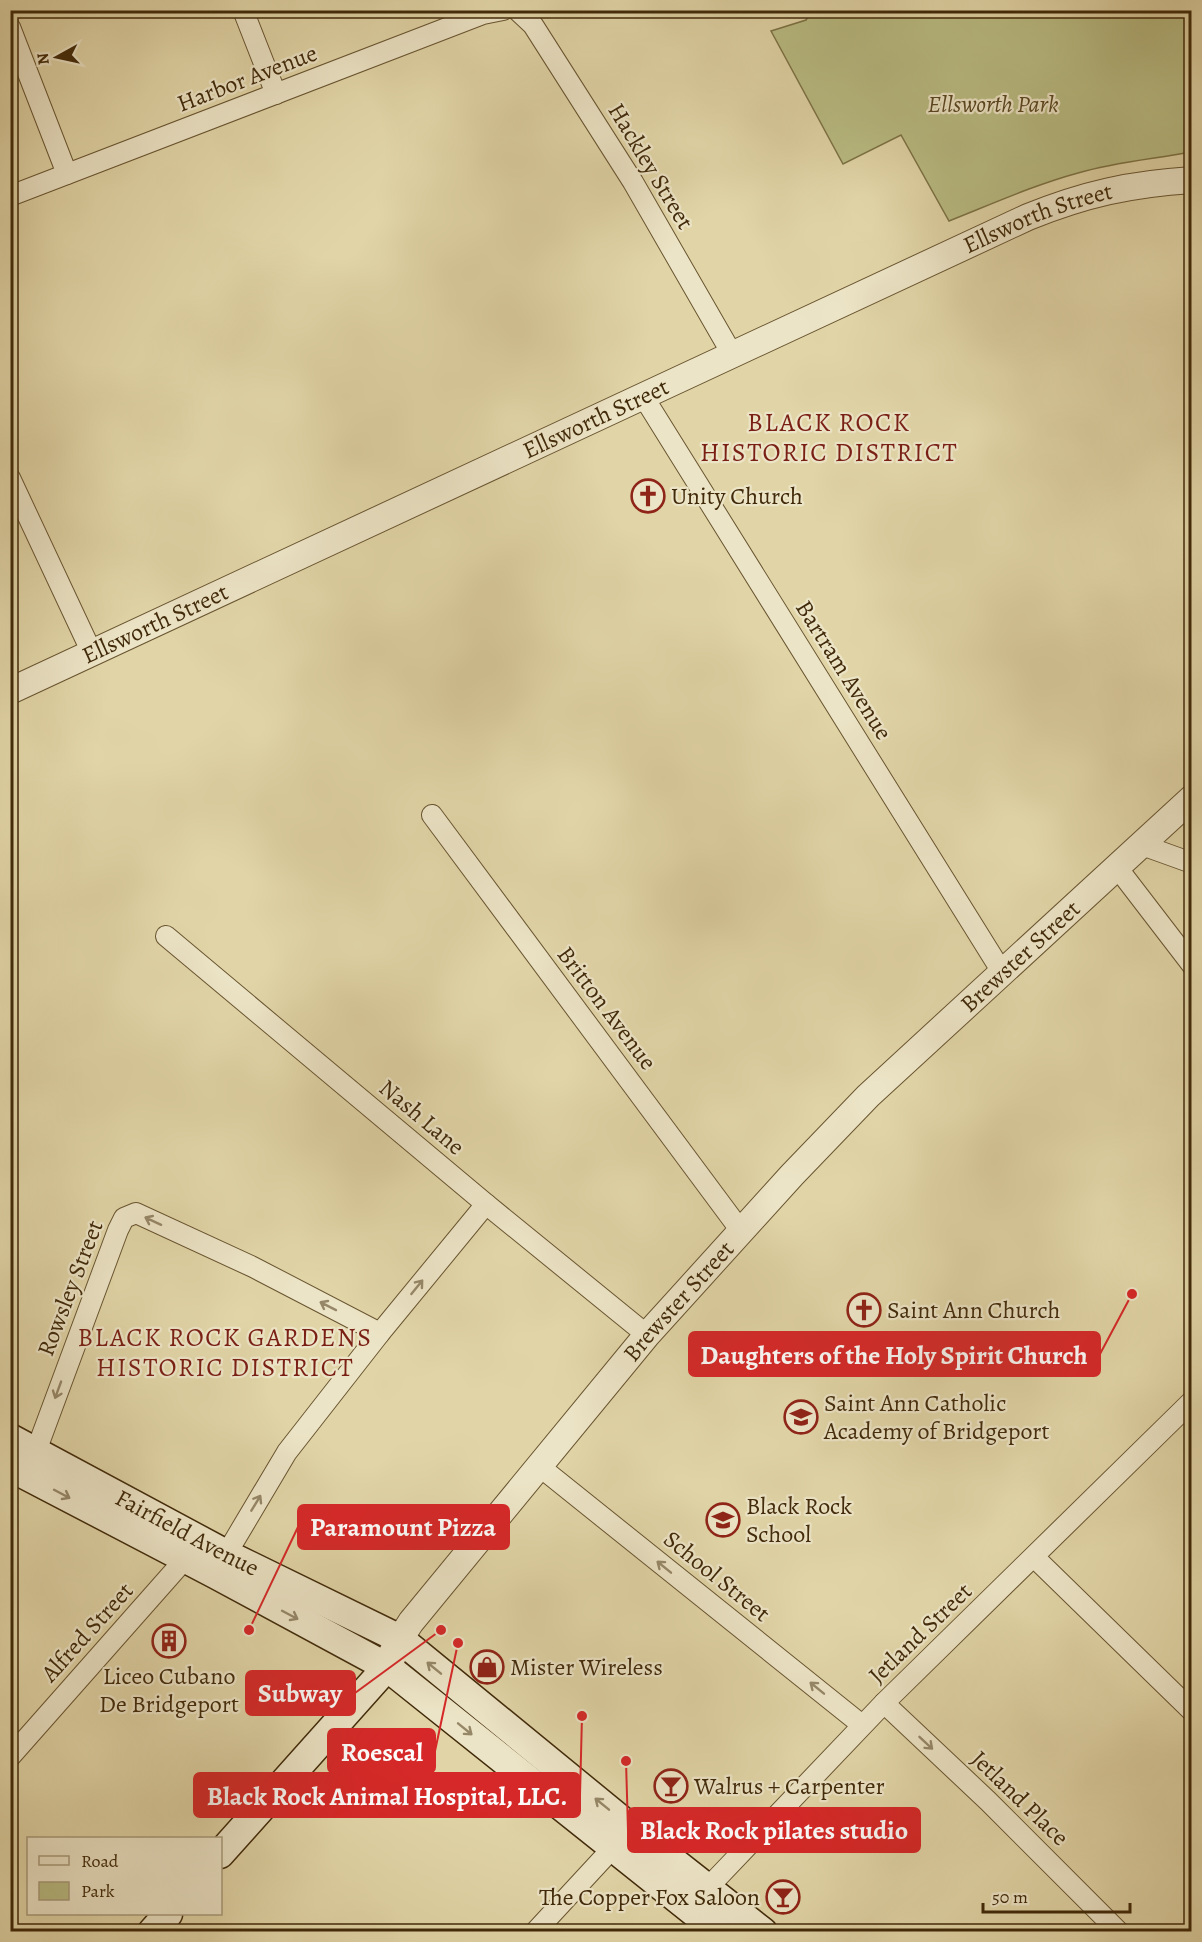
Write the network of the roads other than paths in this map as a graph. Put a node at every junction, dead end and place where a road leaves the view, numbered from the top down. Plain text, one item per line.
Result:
1 (243, 10) edge
2 (503, 10) edge
3 (517, 10) edge
4 (10, 27) edge
5 (276, 94) junction
6 (67, 174) junction
7 (1191, 180) edge
8 (10, 196) edge
9 (732, 354) junction
10 (643, 396) junction
11 (10, 478) edge
12 (92, 653) junction
13 (10, 691) edge
14 (1191, 798) edge
15 (432, 815) dead end
16 (1142, 845) junction
17 (1191, 863) edge
18 (1116, 866) junction
19 (166, 936) dead end
20 (1191, 965) edge
21 (1002, 972) junction
22 (486, 1204) junction
23 (741, 1231) junction
24 (380, 1333) junction
25 (647, 1335) junction
26 (1191, 1401) edge
27 (10, 1438) edge
28 (25, 1465) edge
29 (539, 1466) junction
30 (192, 1549) junction
31 (1034, 1557) junction
32 (220, 1564) junction
33 (400, 1639) junction
34 (387, 1667) junction
35 (884, 1703) junction
36 (1191, 1712) edge
37 (862, 1725) junction
38 (10, 1757) edge
39 (622, 1838) junction
40 (222, 1852) edge
41 (698, 1897) junction
42 (167, 1915) edge
43 (152, 1932) edge
44 (535, 1932) edge
45 (719, 1932) edge
46 (763, 1932) edge
47 (1119, 1932) edge

1 - 5 street
2 - 5 street, Harbor Avenue
3 - 9 street, Hackley Street
4 - 6 street
5 - 6 street, Harbor Avenue
6 - 8 street, Harbor Avenue
7 - 9 street, Ellsworth Street
9 - 10 street, Ellsworth Street
10 - 12 street, Ellsworth Street
10 - 21 street, Bartram Avenue
11 - 12 street
12 - 13 street, Ellsworth Street
14 - 16 street, Brewster Street
15 - 23 street, Britton Avenue
16 - 17 street
16 - 18 street, Brewster Street
18 - 20 street
18 - 21 street, Brewster Street
19 - 22 street, Nash Lane
21 - 23 street, Brewster Street
24 -> 22 street
22 - 25 street, Nash Lane
23 - 25 street, Brewster Street
24 -> 28 street, Rowsley Street
32 -> 24 street
25 - 29 street, Brewster Street
26 - 31 street, Jetland Street
27 - 28 main road, Fairfield Avenue
28 - 30 main road, Fairfield Avenue
29 - 33 street, Brewster Street
37 -> 29 street, School Street
30 - 32 main road, Fairfield Avenue
30 - 38 street, Alfred Street
31 - 35 street, Jetland Street
31 - 36 street
32 - 33 main road, Fairfield Avenue
32 -> 34 main road, Fairfield Avenue
33 - 34 main road, Brewster Street
39 -> 33 main road, Fairfield Avenue
34 -> 39 main road, Fairfield Avenue
34 - 40 main road, Brewster Street
35 - 37 street, Jetland Street
35 -> 47 street, Jetland Place
37 - 41 street, Jetland Street
39 - 41 main road, Fairfield Avenue
39 - 44 street
41 - 45 main road, Fairfield Avenue
41 - 46 main road, Fairfield Avenue
42 - 43 main road

